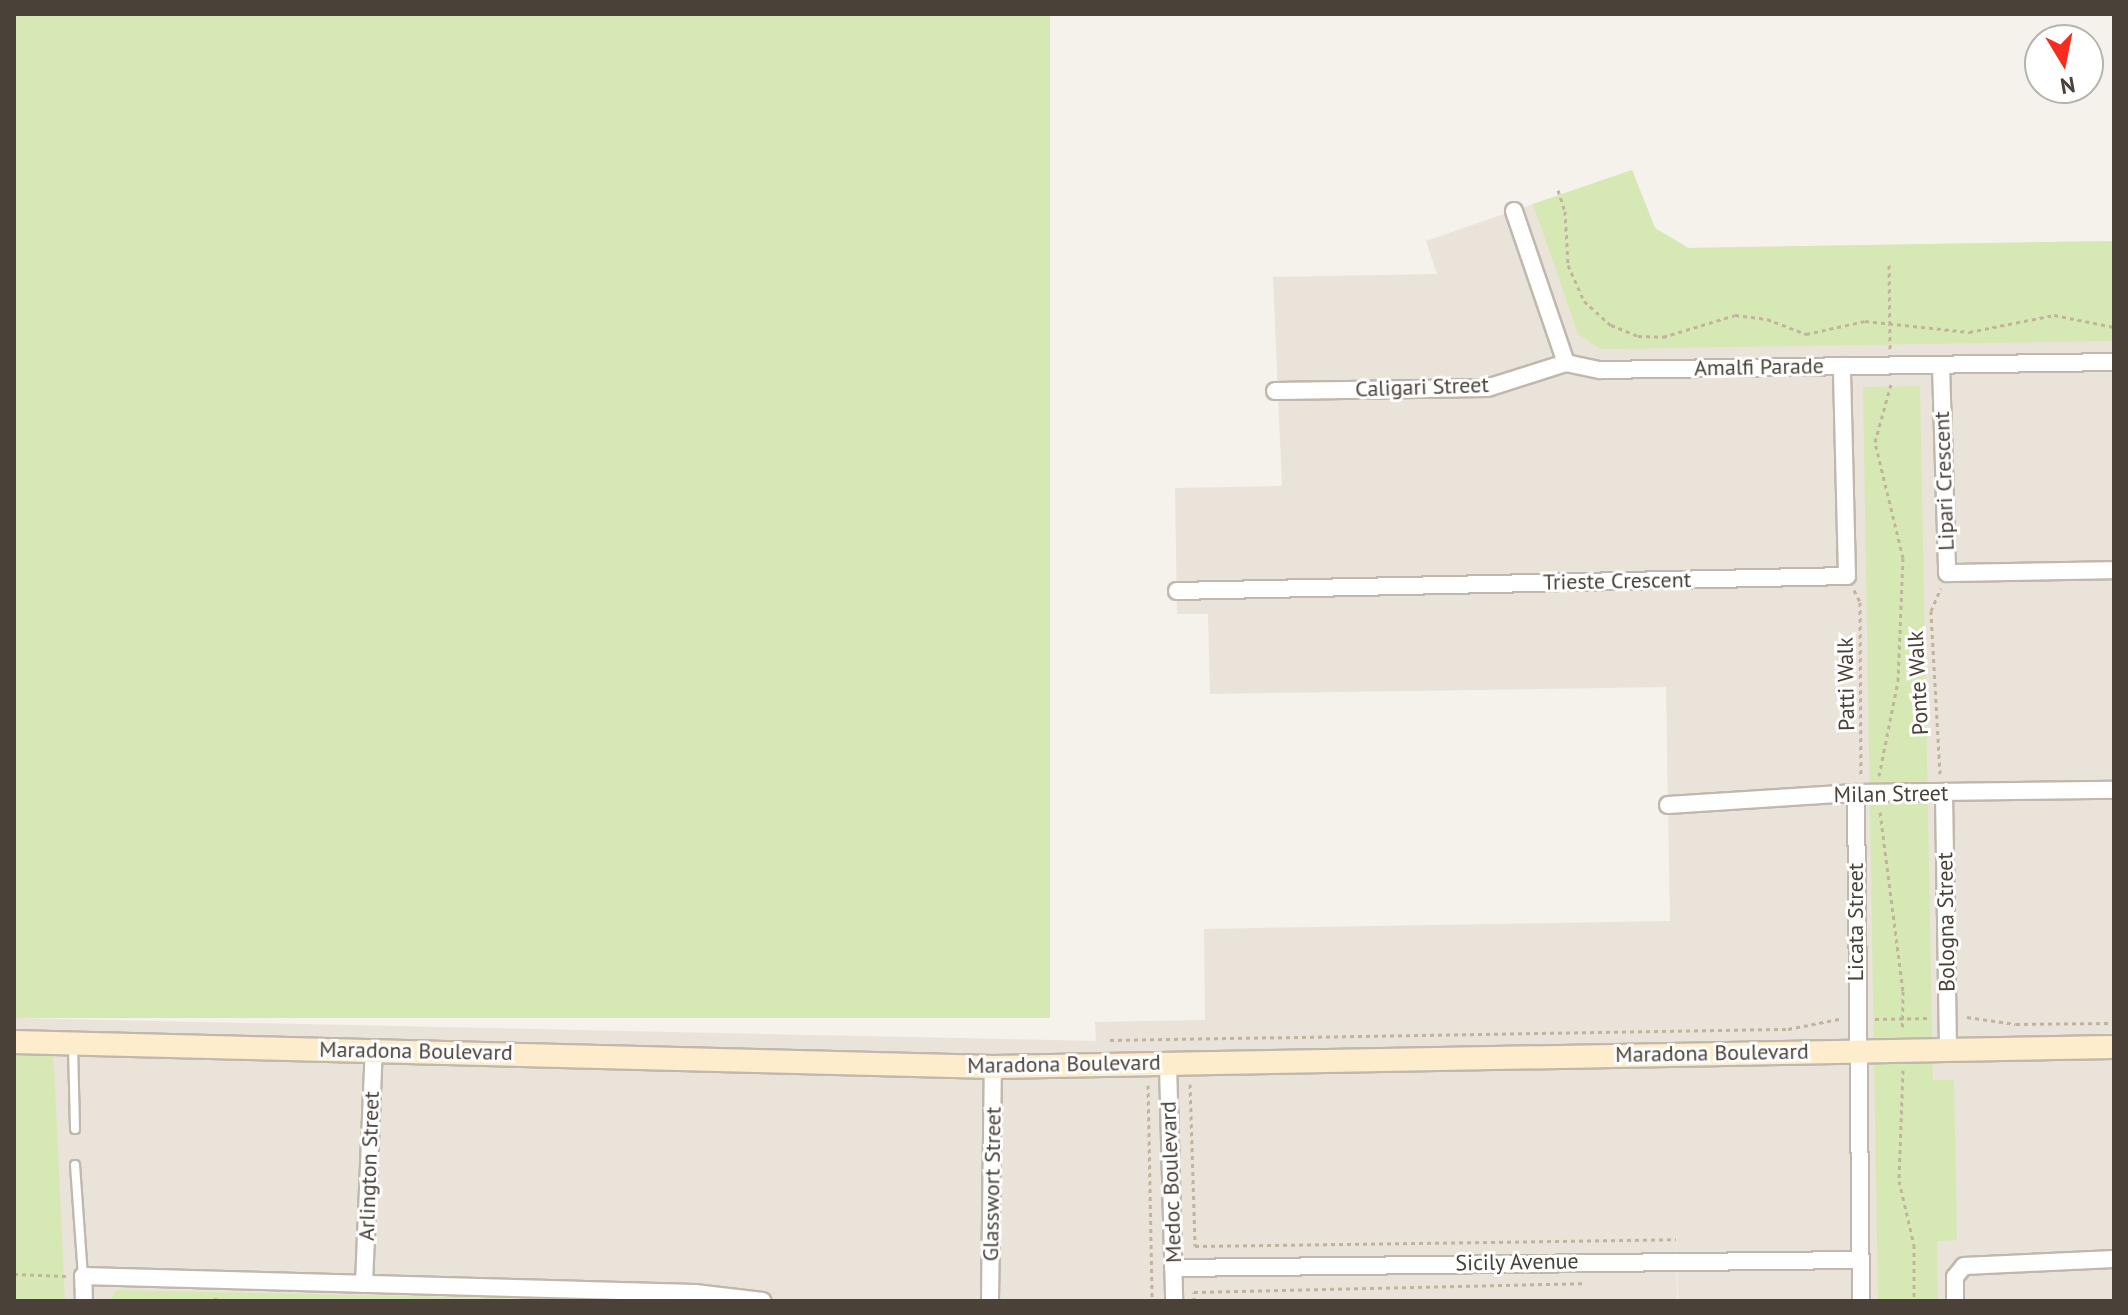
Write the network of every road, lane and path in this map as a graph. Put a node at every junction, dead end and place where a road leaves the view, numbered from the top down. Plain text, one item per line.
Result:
1 (1558, 190) dead end
2 (1514, 211) dead end
3 (2114, 327) edge
4 (2114, 362) edge
5 (1566, 363) junction
6 (1941, 365) junction
7 (1842, 366) junction
8 (1275, 391) dead end
9 (2114, 570) edge
10 (1947, 573) junction
11 (1847, 576) junction
12 (1177, 591) dead end
13 (2114, 790) edge
14 (1856, 793) junction
15 (1944, 794) junction
16 (1668, 805) dead end
17 (1948, 1018) junction
18 (1856, 1019) junction
19 (2114, 1023) edge
20 (1110, 1040) dead end
21 (14, 1042) edge
22 (73, 1045) junction
23 (2114, 1047) edge
24 (374, 1049) junction
25 (1948, 1050) junction
26 (1857, 1051) junction
27 (1168, 1064) junction
28 (993, 1067) junction
29 (75, 1129) dead end
30 (75, 1165) dead end
31 (1676, 1239) dead end
32 (2114, 1259) edge
33 (1860, 1260) junction
34 (1173, 1268) junction
35 (83, 1276) junction
36 (1583, 1283) dead end
37 (364, 1284) junction
38 (84, 1301) edge
39 (763, 1301) edge
40 (990, 1301) edge
41 (1152, 1301) edge
42 (1174, 1301) edge
43 (1194, 1301) edge
44 (1861, 1301) edge
45 (1955, 1301) edge

1 - 3 path
2 - 5 street
4 - 6 street, Amalfi Parade
5 - 7 street, Amalfi Parade
5 - 8 street, Caligari Street
6 - 7 street, Amalfi Parade
6 - 10 street, Lipari Crescent
7 - 11 street
9 - 10 street, Lipari Crescent
10 - 15 path, Ponte Walk
11 - 12 street, Trieste Crescent
11 - 14 path, Patti Walk
13 - 15 street, Milan Street
14 - 15 street, Milan Street
14 - 16 street, Milan Street
14 - 18 street, Licata Street
15 - 17 street, Bologna Street
17 - 18 path
17 - 19 path
17 - 25 street, Bologna Street
18 - 20 path
18 - 26 street, Licata Street
21 - 22 street, Maradona Boulevard
22 - 24 street, Maradona Boulevard
22 - 29 lane
23 - 25 street, Maradona Boulevard
24 - 28 street, Maradona Boulevard
24 - 37 street, Arlington Street
25 - 26 street, Maradona Boulevard
26 - 27 street, Maradona Boulevard
26 - 33 street, Licata Street
27 - 28 street, Maradona Boulevard
27 - 31 path
27 - 34 street, Medoc Boulevard
27 - 41 path
28 - 40 street, Glasswort Street
30 - 35 lane
32 - 45 street
33 - 34 street, Sicily Avenue
33 - 44 street, Licata Street
34 - 42 street, Medoc Boulevard
35 - 37 street
35 - 38 street
36 - 43 path
37 - 39 street

